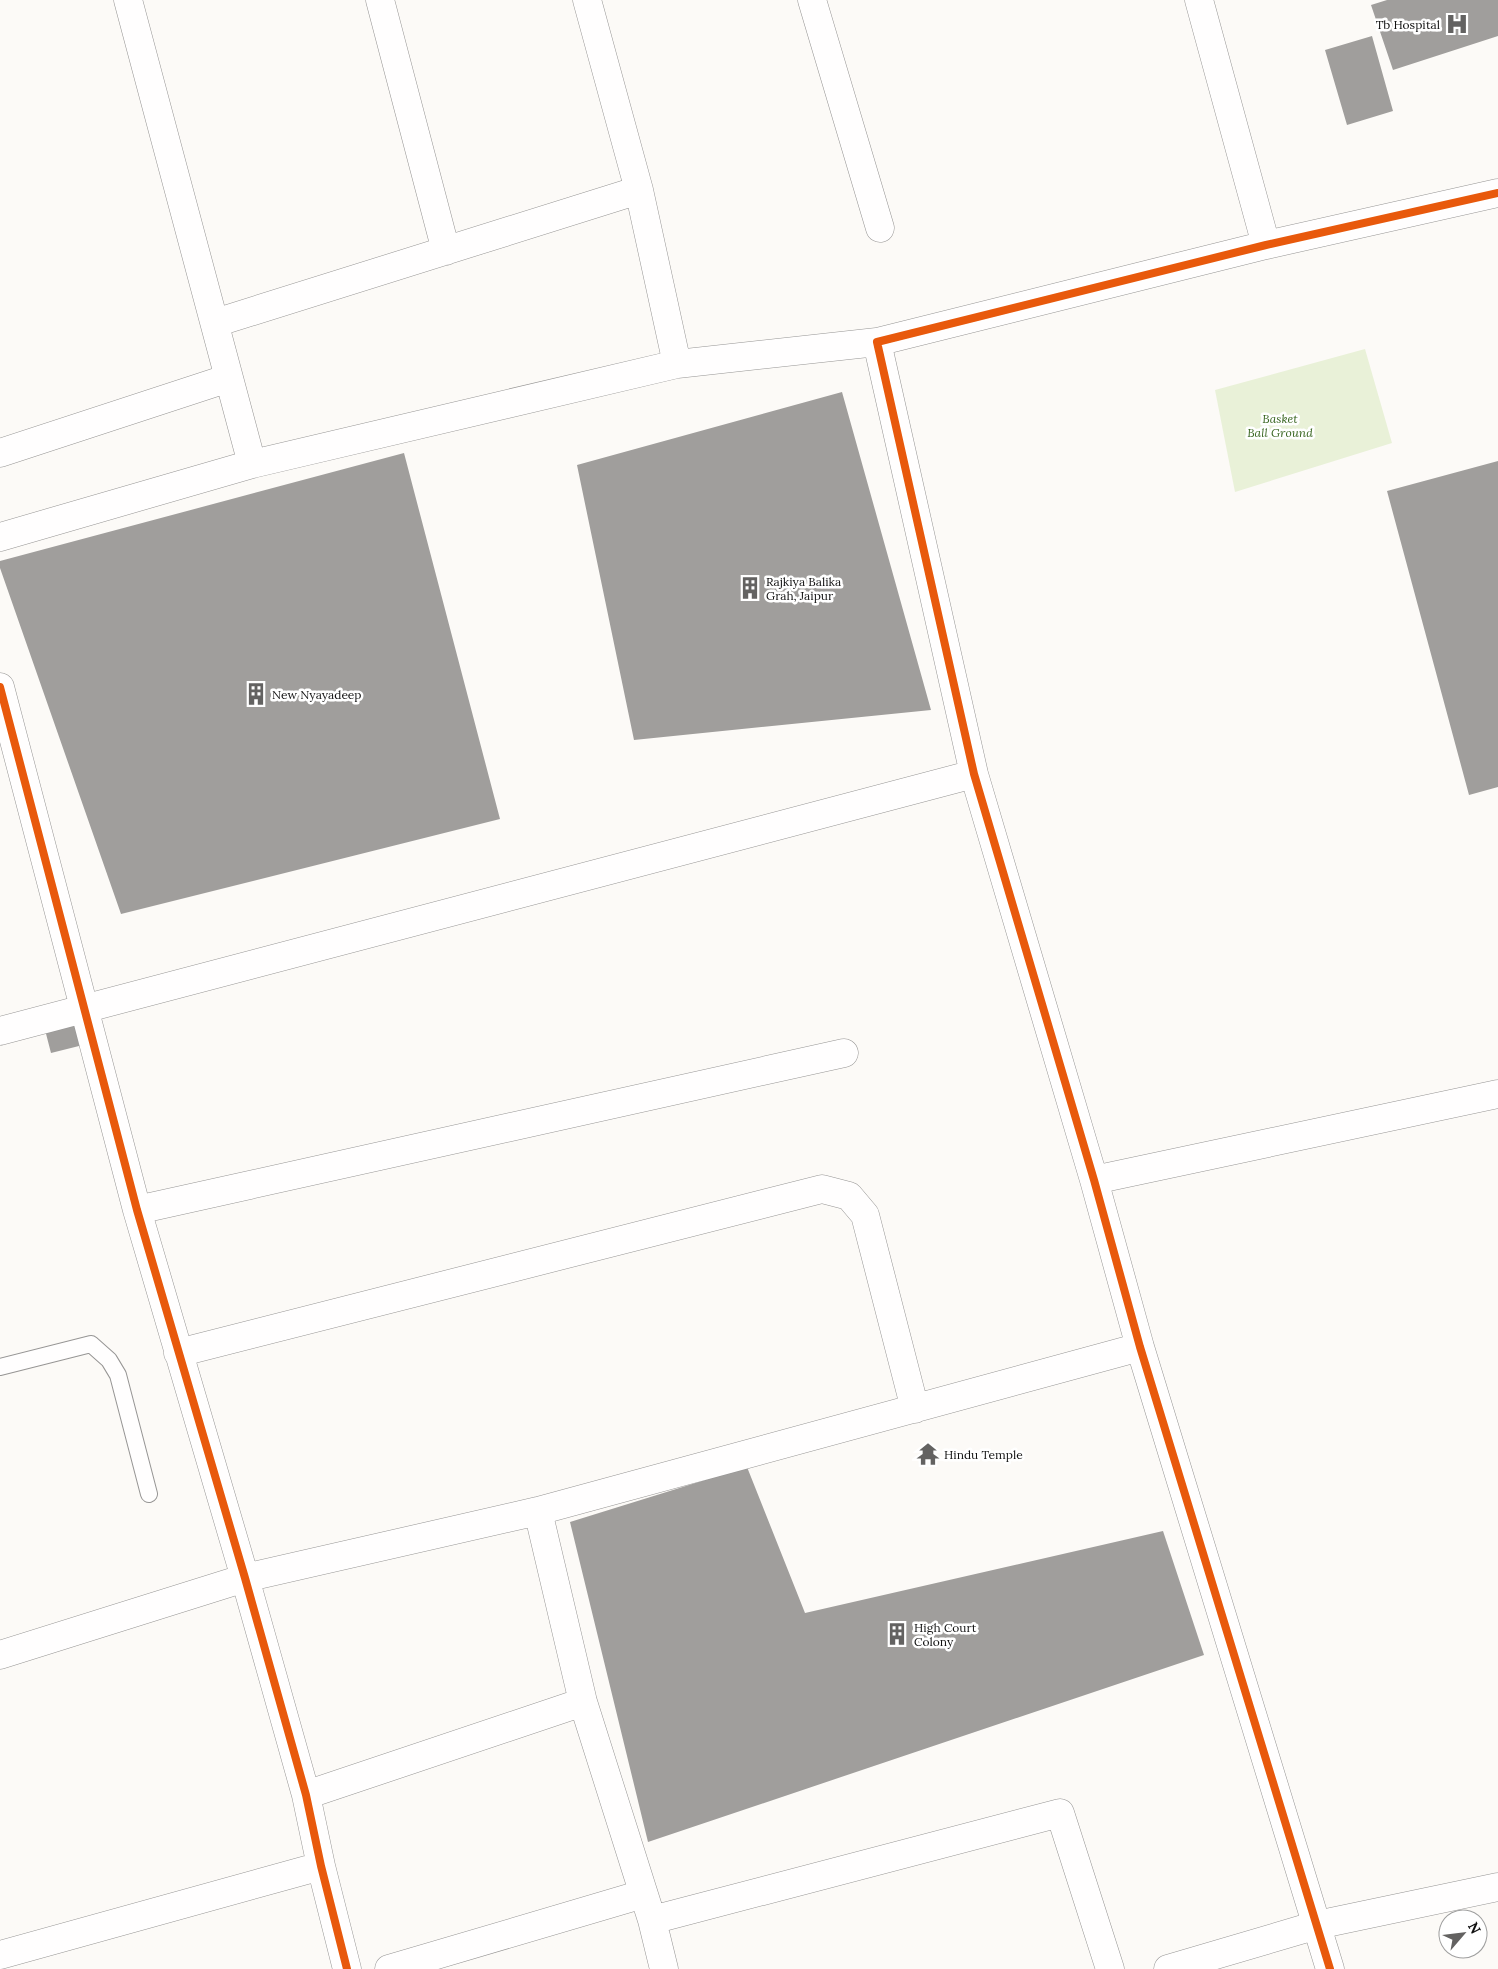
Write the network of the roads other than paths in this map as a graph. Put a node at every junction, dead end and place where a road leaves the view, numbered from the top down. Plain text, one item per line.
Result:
1 (128, 0) edge
2 (380, 0) edge
3 (588, 0) edge
4 (812, 0) edge
5 (1199, 0) edge
6 (639, 190) junction
7 (1498, 193) edge
8 (880, 228) dead end
9 (1266, 245) junction
10 (446, 251) junction
11 (214, 323) junction
12 (877, 342) junction
13 (677, 364) junction
14 (229, 378) junction
15 (0, 453) edge
16 (252, 464) junction
17 (0, 537) edge
18 (0, 687) edge
19 (974, 774) junction
20 (83, 1009) junction
21 (0, 1031) edge
22 (844, 1053) dead end
23 (1498, 1094) edge
24 (1094, 1180) junction
25 (136, 1210) junction
26 (1140, 1347) junction
27 (178, 1354) junction
28 (0, 1367) edge
29 (915, 1408) junction
30 (149, 1494) dead end
31 (538, 1511) junction
32 (245, 1578) junction
33 (0, 1655) edge
34 (583, 1702) junction
35 (306, 1795) junction
36 (321, 1866) junction
37 (1498, 1887) edge
38 (644, 1894) junction
39 (652, 1920) junction
40 (1317, 1925) junction
41 (0, 1955) edge
42 (347, 1969) edge
43 (389, 1969) edge
44 (664, 1969) edge
45 (1110, 1969) edge
46 (1168, 1969) edge
47 (1330, 1969) edge

1 - 11 street
2 - 10 street
3 - 6 street
4 - 8 street
5 - 9 street
6 - 10 street
6 - 13 street
7 - 9 street
9 - 12 street
10 - 11 street
11 - 14 street
12 - 13 street
12 - 19 street
13 - 16 street
14 - 15 street
14 - 16 street
16 - 17 street
18 - 20 street
19 - 20 street
19 - 24 street
20 - 21 street
20 - 25 street
22 - 25 street
23 - 24 street
24 - 26 street
25 - 27 street
26 - 29 street
26 - 40 street
27 - 29 street
27 - 32 street
28 - 30 lane
29 - 31 street
31 - 32 street
31 - 34 street
32 - 33 street
32 - 35 street
34 - 35 street
34 - 38 street
35 - 36 street
36 - 41 street
36 - 42 street
37 - 40 street
38 - 39 street
38 - 43 street
39 - 44 street
39 - 45 street
40 - 46 street
40 - 47 street

